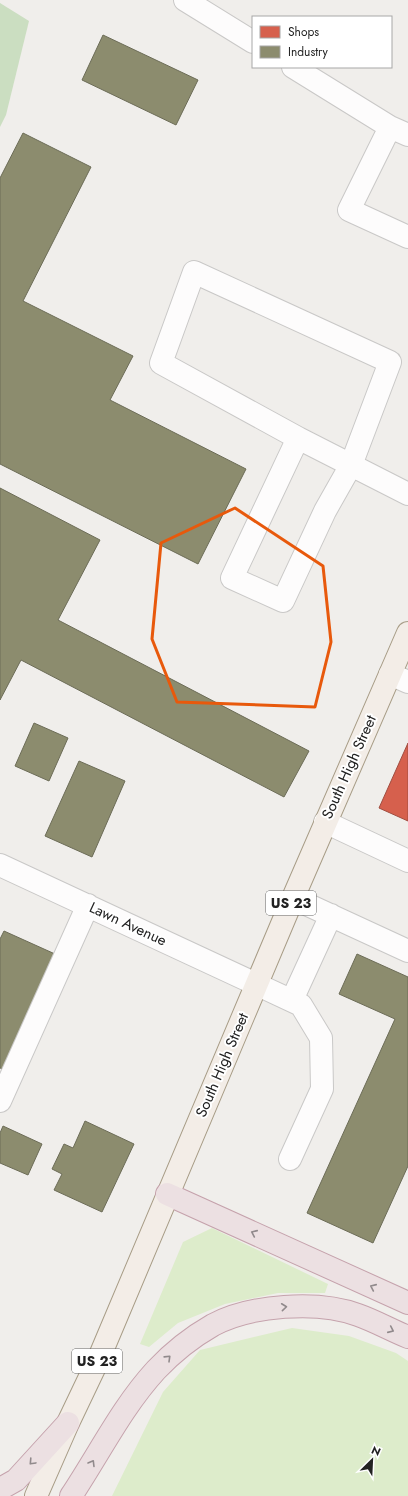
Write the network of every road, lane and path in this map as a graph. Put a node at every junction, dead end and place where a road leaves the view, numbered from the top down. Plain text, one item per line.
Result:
1 (185, 0) edge
2 (252, 41) edge
3 (295, 68) edge
4 (399, 131) edge
5 (408, 237) edge
6 (298, 438) junction
7 (351, 465) junction
8 (408, 494) edge
9 (408, 633) edge
10 (399, 678) edge
11 (325, 822) junction
12 (408, 861) edge
13 (0, 865) edge
14 (293, 898) junction
15 (88, 905) junction
16 (331, 915) junction
17 (408, 951) edge
18 (256, 984) junction
19 (292, 1000) junction
20 (2, 1090) edge
21 (290, 1159) dead end
22 (167, 1194) junction
23 (408, 1303) edge
24 (408, 1337) edge
25 (68, 1424) junction
26 (0, 1489) edge
27 (36, 1496) edge
28 (71, 1496) edge

1 - 2 street
3 - 4 street
4 - 5 street
6 - 7 street
6 - 7 street
6 - 7 street
7 - 8 street
9 - 10 main road, South High Street / US 23
10 - 11 main road, South High Street / US 23
11 - 12 street
11 - 14 main road, South High Street / US 23
13 - 15 street, Lawn Avenue
14 - 16 street
14 - 18 main road, South High Street / US 23
15 - 18 street, Lawn Avenue
15 - 20 street
16 - 17 street
16 - 19 street
18 - 19 street, Lawn Avenue
18 - 22 main road, South High Street / US 23
19 - 21 street, Lawn Avenue
23 -> 22 highway
22 - 25 main road, South High Street / US 23
28 -> 24 highway
25 -> 26 highway
25 - 27 main road, South High Street / US 23

